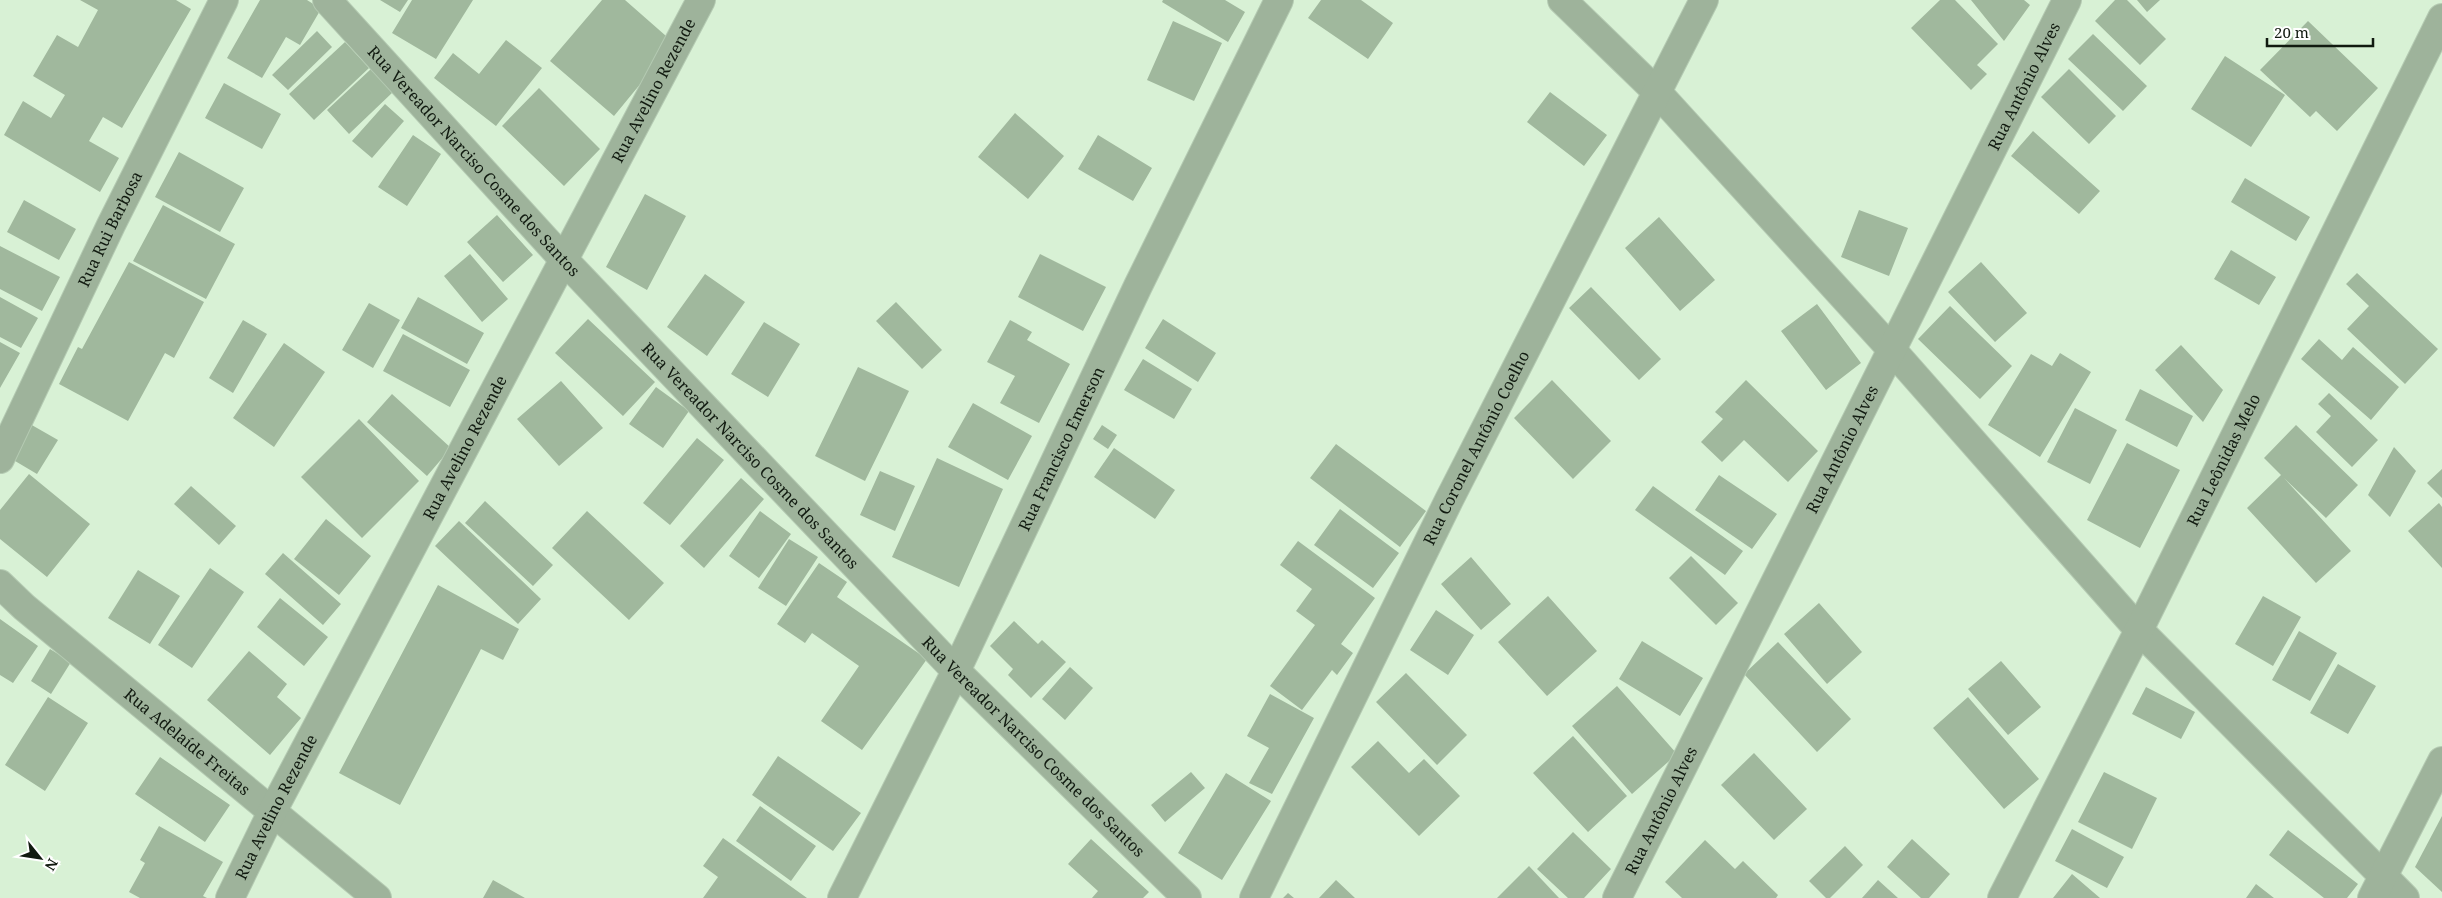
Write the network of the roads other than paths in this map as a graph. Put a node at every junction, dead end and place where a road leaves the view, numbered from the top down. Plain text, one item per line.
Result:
1 (224, 0) edge
2 (328, 0) edge
3 (701, 0) edge
4 (1279, 0) edge
5 (1562, 0) edge
6 (1704, 0) edge
7 (2067, 0) edge
8 (2442, 18) edge
9 (1657, 92) junction
10 (565, 261) junction
11 (1892, 350) junction
12 (0, 459) edge
13 (0, 584) edge
14 (2139, 630) junction
15 (956, 671) junction
16 (2442, 761) edge
17 (272, 812) junction
18 (2377, 887) edge
19 (230, 898) edge
20 (377, 898) edge
21 (842, 898) edge
22 (1187, 898) edge
23 (1254, 898) edge
24 (1617, 898) edge
25 (2002, 898) edge
26 (2404, 898) edge

1 - 12 street, Rua Rui Barbosa
2 - 10 street, Rua Vereador Narciso Cosme dos Santos
3 - 10 street, Rua Avelino Rezende
4 - 15 street, Rua Francisco Emerson
5 - 9 street
6 - 9 street, Rua Coronel Antônio Coelho
7 - 11 street, Rua Antônio Alves
8 - 14 street, Rua Leônidas Melo
9 - 11 street
9 - 23 street, Rua Coronel Antônio Coelho
10 - 15 street, Rua Vereador Narciso Cosme dos Santos
10 - 17 street, Rua Avelino Rezende
11 - 14 street
11 - 24 street, Rua Antônio Alves
13 - 17 street, Rua Adelaíde Freitas
14 - 18 street
14 - 25 street, Rua Leônidas Melo
15 - 21 street, Rua Francisco Emerson
15 - 22 street, Rua Vereador Narciso Cosme dos Santos
16 - 18 street
17 - 19 street, Rua Avelino Rezende
17 - 20 street, Rua Adelaíde Freitas
18 - 26 street

